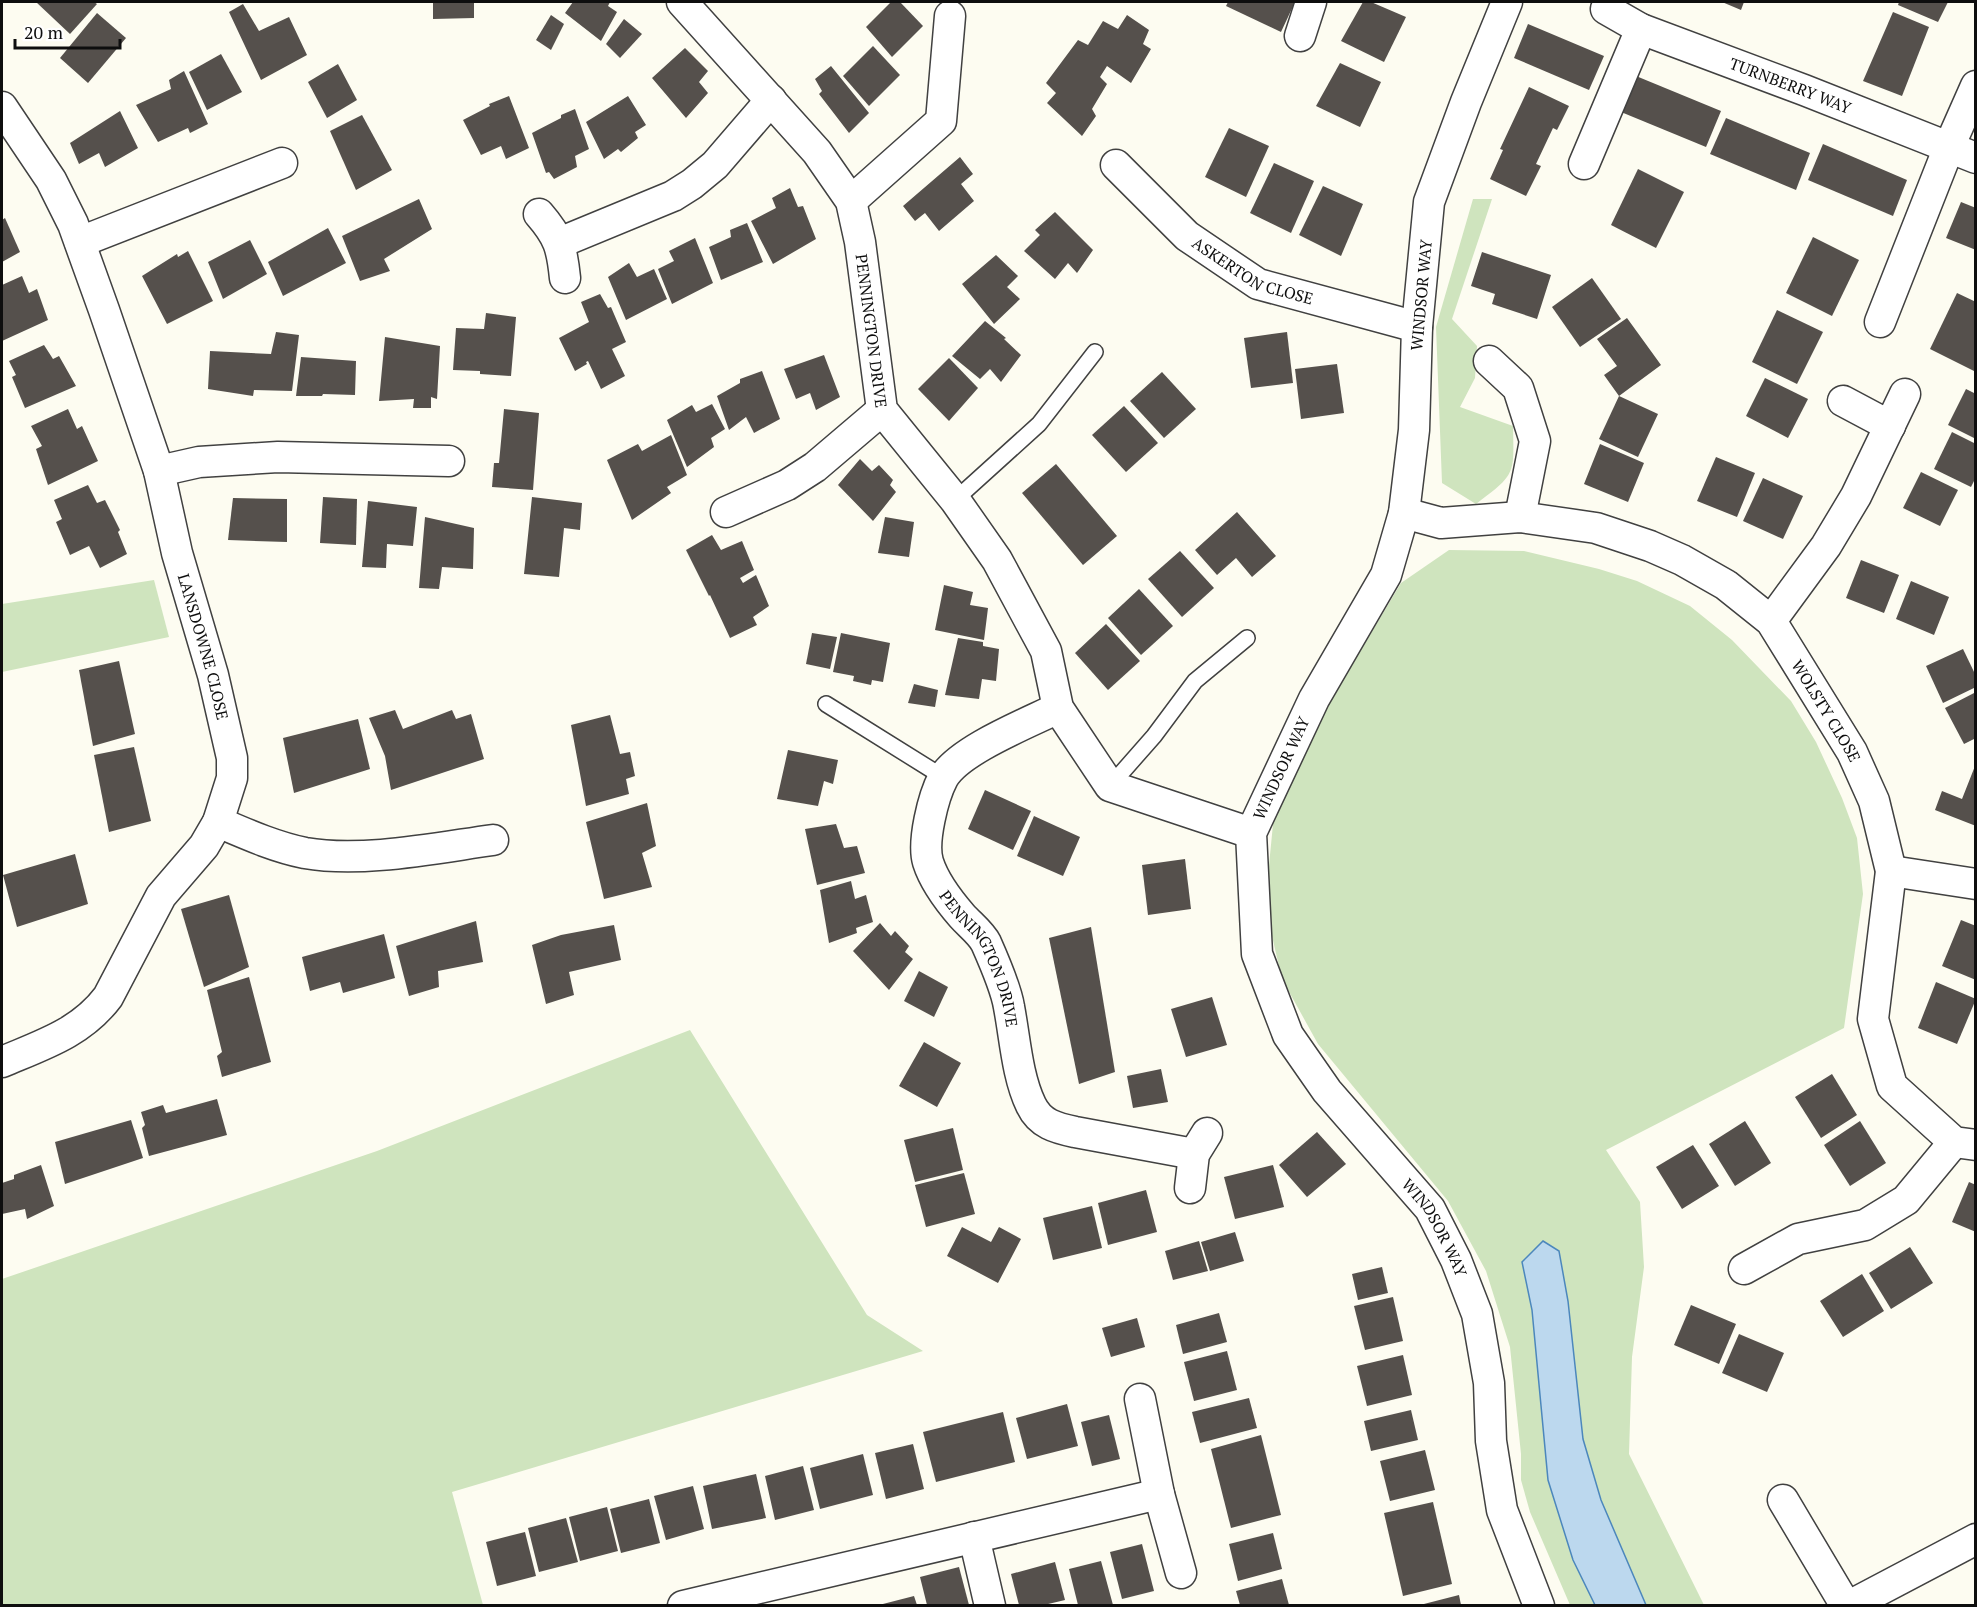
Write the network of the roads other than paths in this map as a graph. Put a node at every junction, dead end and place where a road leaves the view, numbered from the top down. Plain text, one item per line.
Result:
1 (682, 2) edge
2 (1311, 2) edge
3 (1507, 2) edge
4 (1606, 9) dead end
5 (950, 16) dead end
6 (1641, 29) junction
7 (1300, 36) dead end
8 (1976, 86) edge
9 (771, 100) junction
10 (2, 107) edge
11 (1962, 152) edge
12 (282, 163) dead end
13 (1584, 164) dead end
14 (1116, 165) dead end
15 (851, 201) junction
16 (539, 214) dead end
17 (80, 242) junction
18 (559, 243) junction
19 (565, 278) dead end
20 (1880, 322) dead end
21 (1417, 327) junction
22 (1095, 352) dead end
23 (1489, 361) dead end
24 (1905, 394) dead end
25 (1843, 401) dead end
26 (882, 410) junction
27 (1890, 426) junction
28 (449, 461) dead end
29 (159, 471) junction
30 (955, 500) junction
31 (726, 512) dead end
32 (1404, 513) junction
33 (1520, 517) junction
34 (1771, 621) junction
35 (1247, 638) dead end
36 (826, 704) dead end
37 (1058, 708) junction
38 (943, 777) junction
39 (1110, 786) junction
40 (218, 822) junction
41 (1251, 833) junction
42 (493, 840) dead end
43 (1891, 871) junction
44 (1976, 884) edge
45 (2, 1062) edge
46 (1965, 1144) edge
47 (1190, 1188) dead end
48 (1744, 1269) dead end
49 (1140, 1399) dead end
50 (1160, 1494) junction
51 (1783, 1500) dead end
52 (974, 1537) junction
53 (1976, 1539) edge
54 (1180, 1573) dead end
55 (683, 1605) edge
56 (990, 1605) edge
57 (1539, 1605) edge
58 (1847, 1605) edge

1 - 9 street, PENNINGTON DRIVE
2 - 7 street
3 - 21 street, WINDSOR WAY
4 - 6 street, TURNBERRY WAY
5 - 15 street
6 - 11 street, TURNBERRY WAY
6 - 13 street
8 - 11 street
9 - 15 street, PENNINGTON DRIVE
9 - 18 street
10 - 17 street, LANSDOWNE CLOSE
11 - 20 street
12 - 17 street
14 - 21 street, ASKERTON CLOSE
15 - 26 street, PENNINGTON DRIVE
16 - 18 street
17 - 29 street, LANSDOWNE CLOSE
18 - 19 street
21 - 32 street, WINDSOR WAY
22 - 30 lane
23 - 33 street
24 - 27 street
25 - 27 street
26 - 30 street, PENNINGTON DRIVE
26 - 31 street
27 - 34 street
28 - 29 street
29 - 40 street, LANSDOWNE CLOSE
30 - 37 street, PENNINGTON DRIVE
32 - 33 street, WOLSTY CLOSE
32 - 41 street, WINDSOR WAY
33 - 34 street, WOLSTY CLOSE
34 - 43 street, WOLSTY CLOSE
35 - 39 lane
36 - 38 lane
37 - 38 street, PENNINGTON DRIVE
37 - 39 street, PENNINGTON DRIVE
38 - 47 street, PENNINGTON DRIVE
39 - 41 street
40 - 42 street
40 - 45 street, LANSDOWNE CLOSE
41 - 57 street, WINDSOR WAY
43 - 44 street
43 - 46 street, WOLSTY CLOSE
46 - 48 street
49 - 50 street
50 - 52 street
50 - 54 street
51 - 58 street
52 - 55 street
52 - 56 street
53 - 58 street

